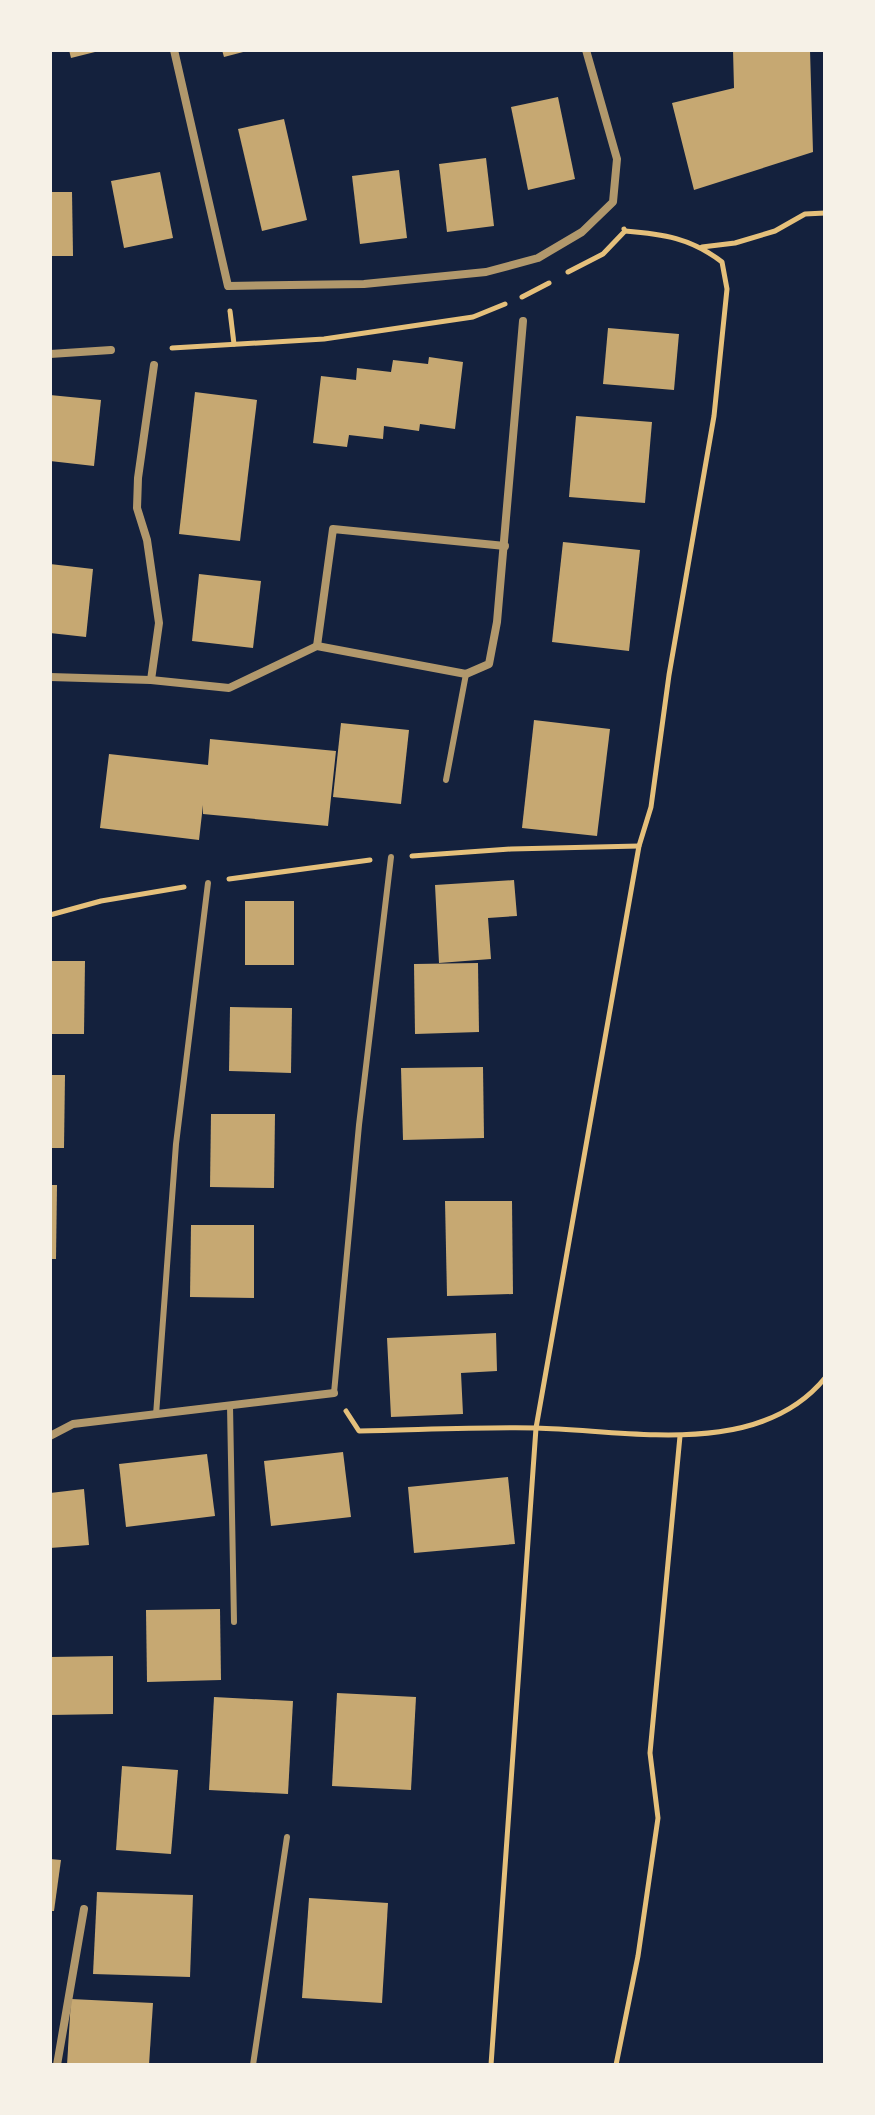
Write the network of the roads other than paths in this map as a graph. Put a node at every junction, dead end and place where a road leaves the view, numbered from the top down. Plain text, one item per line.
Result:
1 (174, 50) edge
2 (586, 50) edge
3 (523, 321) dead end
4 (111, 350) dead end
5 (50, 354) edge
6 (154, 365) dead end
7 (505, 546) junction
8 (317, 646) junction
9 (466, 674) junction
10 (50, 677) edge
11 (151, 680) junction
12 (446, 780) dead end
13 (391, 857) road end
14 (208, 883) road end
15 (334, 1393) joint
16 (230, 1406) junction
17 (156, 1415) junction
18 (50, 1436) edge
19 (234, 1622) dead end
20 (287, 1837) dead end
21 (84, 1909) dead end
22 (57, 2065) edge
23 (253, 2065) edge

1 - 2 street
3 - 7 street
4 - 5 street
6 - 11 street
7 - 8 street
7 - 9 street
8 - 9 street
8 - 11 street
9 - 12 lane
10 - 11 street
13 - 15 lane
14 - 17 lane
15 - 16 street
16 - 17 street
16 - 19 lane
17 - 18 street
20 - 23 lane
21 - 22 street

